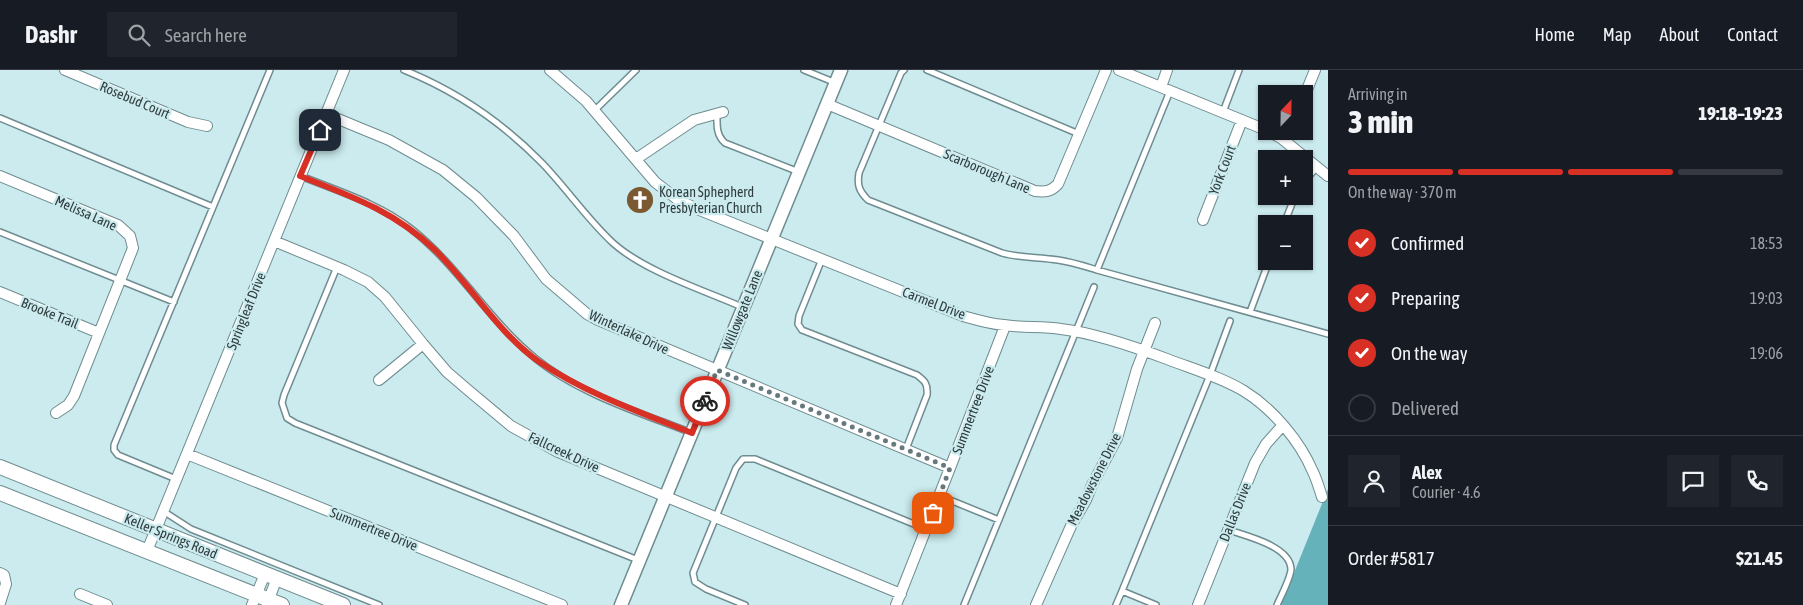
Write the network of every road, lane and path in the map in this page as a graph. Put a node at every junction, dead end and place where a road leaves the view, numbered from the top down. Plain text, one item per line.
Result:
1 (65, 70) edge
2 (270, 70) edge
3 (344, 70) edge
4 (404, 70) edge
5 (550, 70) edge
6 (636, 70) edge
7 (804, 70) edge
8 (842, 70) edge
9 (904, 70) edge
10 (927, 70) edge
11 (1106, 70) edge
12 (1119, 70) edge
13 (1167, 70) edge
14 (1240, 70) edge
15 (1315, 70) edge
16 (836, 83) junction
17 (1309, 85) edge
18 (1165, 88) junction
19 (828, 104) junction
20 (594, 111) junction
21 (1223, 112) junction
22 (720, 113) joint
23 (326, 114) junction
24 (0, 118) edge
25 (1242, 120) junction
26 (206, 126) dead end
27 (879, 126) junction
28 (1258, 127) edge
29 (1079, 134) junction
30 (1288, 140) edge
31 (636, 159) junction
32 (1317, 167) junction
33 (1313, 172) edge
34 (799, 173) junction
35 (0, 176) edge
36 (300, 176) junction
37 (1328, 176) edge
38 (213, 207) junction
39 (1203, 220) dead end
40 (0, 232) edge
41 (772, 238) junction
42 (274, 240) junction
43 (822, 259) junction
44 (337, 267) junction
45 (1097, 270) junction
46 (1266, 270) edge
47 (120, 281) junction
48 (1094, 287) dead end
49 (0, 292) edge
50 (174, 302) junction
51 (743, 308) junction
52 (1250, 312) junction
53 (1230, 321) dead end
54 (1155, 323) dead end
55 (1005, 326) junction
56 (1076, 331) junction
57 (100, 333) junction
58 (1328, 334) edge
59 (423, 344) junction
60 (1144, 350) junction
61 (717, 370) junction
62 (1210, 376) junction
63 (379, 380) dead end
64 (56, 414) dead end
65 (1282, 425) junction
66 (692, 433) junction
67 (906, 450) junction
68 (187, 454) junction
69 (0, 467) edge
70 (950, 468) junction
71 (176, 479) junction
72 (0, 493) edge
73 (940, 496) junction
74 (665, 497) junction
75 (1322, 497) dead end
76 (162, 511) junction
77 (716, 518) junction
78 (999, 520) junction
79 (155, 529) junction
80 (926, 530) junction
81 (1228, 530) junction
82 (147, 551) junction
83 (639, 560) junction
84 (0, 573) edge
85 (271, 576) junction
86 (1122, 591) junction
87 (80, 594) dead end
88 (900, 594) junction
89 (261, 601) edge
90 (0, 603) edge
91 (107, 605) edge
92 (282, 605) edge
93 (343, 605) edge
94 (379, 605) edge
95 (562, 605) edge
96 (621, 605) edge
97 (745, 605) edge
98 (896, 605) edge
99 (964, 605) edge
100 (1036, 605) edge
101 (1116, 605) edge
102 (1156, 605) edge
103 (1198, 605) edge
104 (1277, 605) edge

1 - 26 street, Rosebud Court
2 - 38 lane
3 - 23 street, Springleaf Drive
4 - 51 lane
5 - 20 street, Carmel Drive
6 - 20 lane
7 - 16 lane
8 - 16 street, Willowgate Lane
9 - 27 lane
10 - 29 lane
11 - 29 street, Scarborough Lane
12 - 18 street
13 - 18 street
14 - 21 lane
15 - 17 street
16 - 19 street, Willowgate Lane
18 - 21 street
18 - 45 lane
19 - 27 street, Scarborough Lane
19 - 34 street, Willowgate Lane
20 - 31 street, Carmel Drive
21 - 25 street
22 - 31 street
22 - 34 lane
23 - 36 street, Springleaf Drive
23 - 61 street, Winterlake Drive
24 - 38 lane
25 - 28 street
25 - 39 street, York Court
27 - 29 street, Scarborough Lane
27 - 45 lane
30 - 32 street
31 - 41 street, Carmel Drive
32 - 33 lane
32 - 37 street
34 - 41 street, Willowgate Lane
35 - 47 street, Melissa Lane
36 - 42 street, Springleaf Drive
36 - 66 lane
38 - 50 lane
40 - 47 lane
41 - 43 street, Carmel Drive
41 - 51 street, Willowgate Lane
42 - 44 street, Fallcreek Drive
42 - 68 street, Springleaf Drive
43 - 55 street, Carmel Drive
43 - 67 lane
44 - 59 street, Fallcreek Drive
44 - 83 lane
45 - 52 lane
46 - 52 lane
47 - 50 lane
47 - 57 street, Melissa Lane
48 - 56 lane
49 - 57 street, Brooke Trail
50 - 71 lane
51 - 61 street, Willowgate Lane
52 - 58 lane
53 - 62 lane
54 - 60 street, Meadowstone Drive
55 - 56 street, Carmel Drive
55 - 70 street, Summertree Drive
56 - 60 street, Carmel Drive
56 - 78 lane
57 - 64 street, Melissa Lane
59 - 63 street
59 - 74 street, Fallcreek Drive
60 - 62 street, Carmel Drive
60 - 100 street, Meadowstone Drive
61 - 66 street, Willowgate Lane
61 - 67 street, Winterlake Drive
62 - 65 street, Carmel Drive
62 - 86 lane
65 - 75 street, Carmel Drive
65 - 81 street, Dallas Drive
66 - 74 street, Willowgate Lane
67 - 70 street, Winterlake Drive
68 - 71 street, Springleaf Drive
68 - 95 street, Summertree Drive
69 - 79 main road, Keller Springs Road
70 - 73 street, Summertree Drive
71 - 76 street, Springleaf Drive
72 - 82 main road, Keller Springs Road
73 - 78 lane
73 - 80 street, Summertree Drive
74 - 77 street, Fallcreek Drive
74 - 83 street, Willowgate Lane
76 - 79 street, Springleaf Drive
76 - 94 lane
77 - 80 lane
77 - 88 street, Fallcreek Drive
77 - 97 lane
78 - 99 lane
79 - 82 street, Springleaf Drive
79 - 85 main road, Keller Springs Road
80 - 88 street, Summertree Drive
81 - 103 street, Dallas Drive
81 - 104 lane
82 - 89 main road, Keller Springs Road
83 - 96 street, Willowgate Lane
84 - 90 street
85 - 89 street
85 - 93 main road, Keller Springs Road
86 - 101 lane
86 - 102 lane
87 - 91 street
88 - 98 street, Summertree Drive
89 - 92 main road, Keller Springs Road

